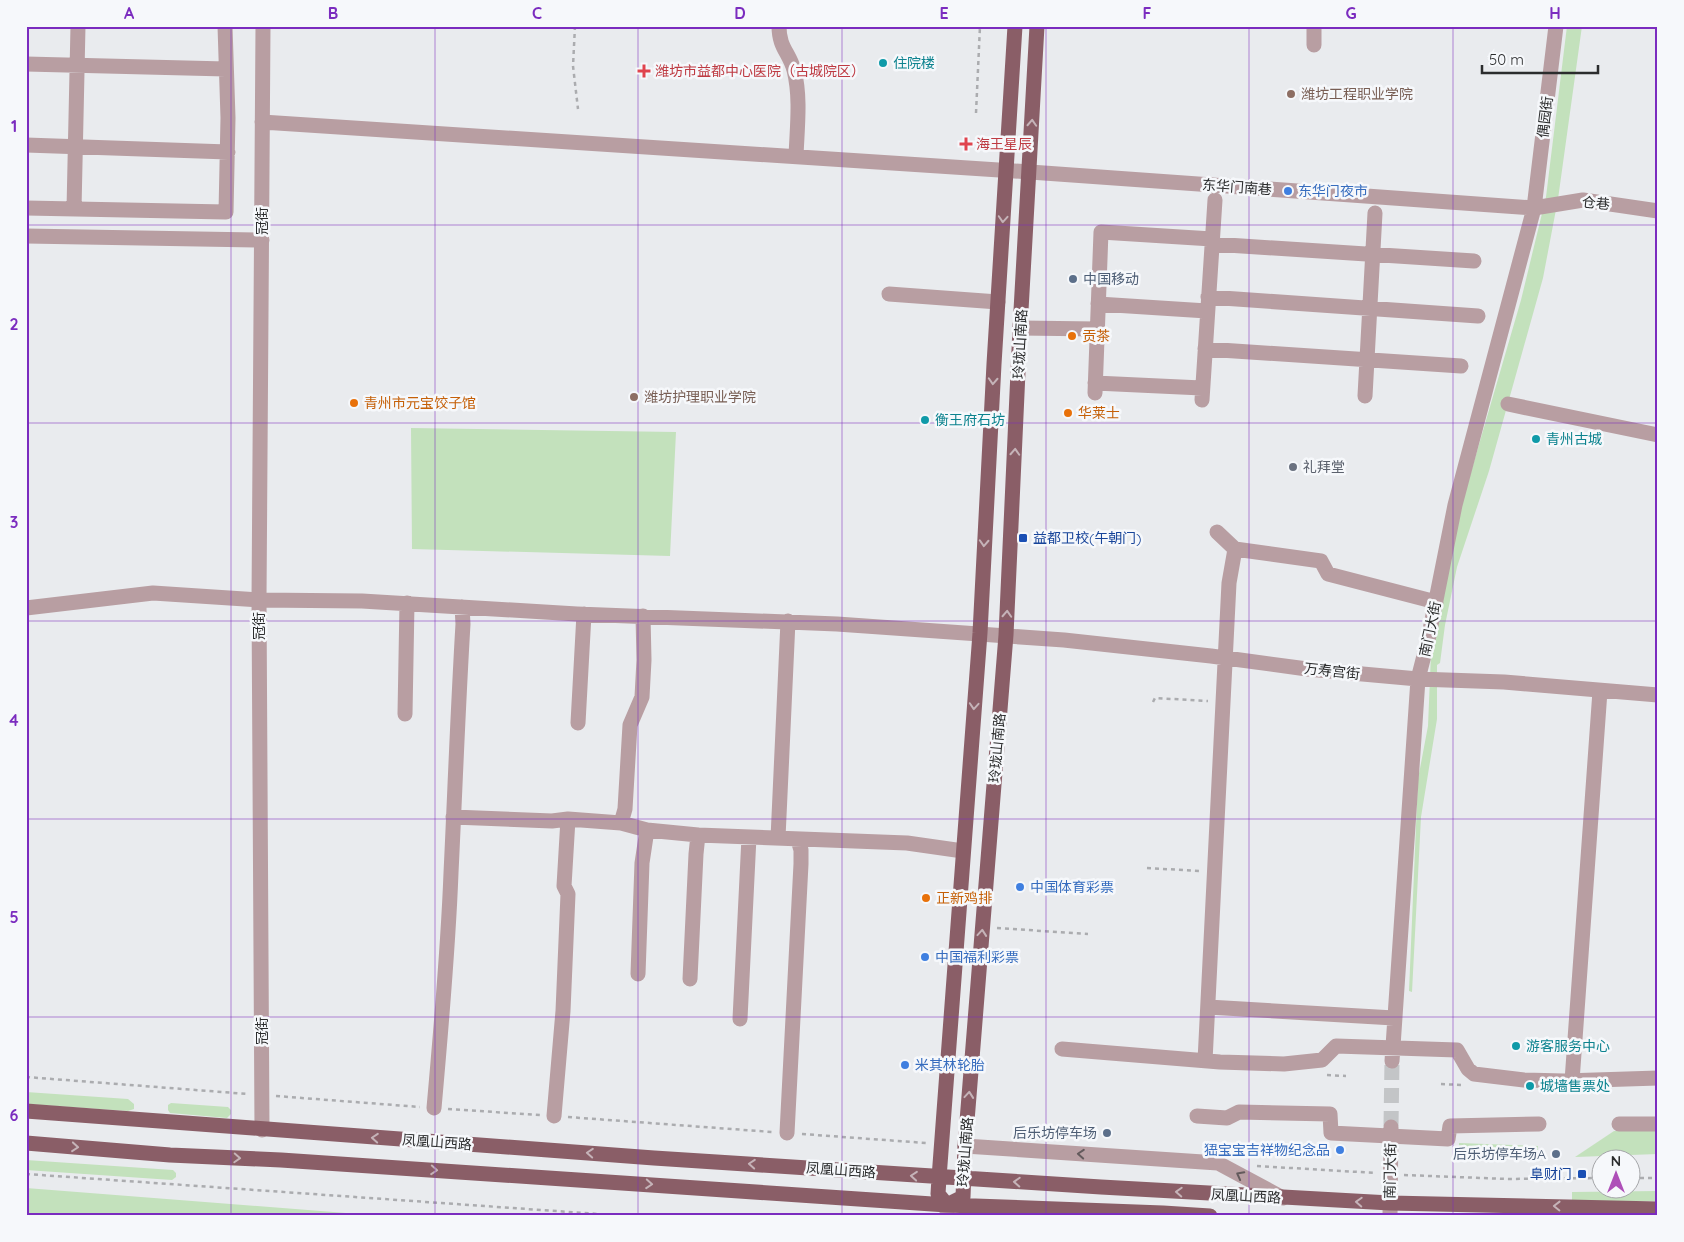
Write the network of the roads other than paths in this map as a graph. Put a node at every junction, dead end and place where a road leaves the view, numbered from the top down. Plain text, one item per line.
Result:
1 (78, 26) edge
2 (226, 26) edge
3 (263, 26) edge
4 (779, 26) edge
5 (1015, 26) edge
6 (1037, 26) edge
7 (1314, 26) edge
8 (1556, 26) edge
9 (1314, 45) dead end
10 (26, 64) edge
11 (77, 64) junction
12 (226, 69) junction
13 (262, 122) junction
14 (26, 145) edge
15 (76, 147) junction
16 (228, 152) junction
17 (796, 157) junction
18 (1007, 170) junction
19 (1030, 172) junction
20 (1215, 200) dead end
21 (26, 208) edge
22 (1534, 208) junction
23 (74, 209) junction
24 (1658, 211) edge
25 (1375, 213) dead end
26 (26, 236) edge
27 (262, 240) junction
28 (1212, 242) junction
29 (1372, 254) junction
30 (1474, 261) dead end
31 (889, 294) dead end
32 (998, 302) junction
33 (1098, 304) junction
34 (1208, 304) junction
35 (1370, 308) junction
36 (1478, 316) dead end
37 (1020, 328) junction
38 (1097, 329) junction
39 (1205, 349) junction
40 (1368, 360) junction
41 (1462, 366) dead end
42 (1365, 396) dead end
43 (1508, 404) dead end
44 (1658, 435) edge
45 (1217, 532) dead end
46 (1235, 549) junction
47 (259, 600) junction
48 (1436, 602) junction
49 (407, 604) junction
50 (462, 607) junction
51 (26, 608) edge
52 (584, 614) junction
53 (643, 616) junction
54 (788, 621) junction
55 (980, 633) junction
56 (1006, 635) junction
57 (1224, 658) junction
58 (1418, 679) junction
59 (1600, 690) junction
60 (1658, 695) edge
61 (405, 714) dead end
62 (578, 723) dead end
63 (453, 817) junction
64 (568, 819) junction
65 (621, 823) junction
66 (646, 830) junction
67 (698, 835) junction
68 (749, 837) junction
69 (778, 838) junction
70 (798, 840) junction
71 (963, 852) junction
72 (638, 974) dead end
73 (690, 979) dead end
74 (1208, 1007) junction
75 (1394, 1018) junction
76 (740, 1019) dead end
77 (1062, 1049) dead end
78 (1392, 1054) junction
79 (1205, 1061) junction
80 (1658, 1078) edge
81 (1572, 1081) junction
82 (434, 1108) road end
83 (26, 1112) edge
84 (554, 1116) road end
85 (1197, 1116) dead end
86 (1539, 1124) dead end
87 (1620, 1124) dead end
88 (1658, 1124) edge
89 (262, 1130) junction
90 (1391, 1131) junction
91 (787, 1133) road end
92 (26, 1143) edge
93 (965, 1146) junction
94 (939, 1178) junction
95 (963, 1179) junction
96 (1283, 1198) junction
97 (1658, 1209) edge
98 (947, 1210) edge
99 (1390, 1210) edge
100 (1210, 1216) edge

1 - 11 street
2 - 12 street
3 - 13 street, 冠街
4 - 17 street
5 - 18 main road, 玲珑山南路
19 -> 6 main road, 玲珑山南路
7 - 9 street
8 - 22 street, 偶园街
10 - 11 street
11 - 12 street
11 - 15 street
12 - 16 street
13 - 17 street, 东华门南巷
13 - 27 street, 冠街
14 - 15 street
15 - 16 street
15 - 23 street
16 - 23 street
17 - 18 street, 东华门南巷
18 - 19 street, 东华门南巷
18 -> 32 main road, 玲珑山南路
19 - 22 street, 东华门南巷
19 - 37 main road, 玲珑山南路
20 - 28 street
21 - 23 street
22 - 24 street, 仓巷
22 - 48 street, 南门大街
25 - 29 street
26 - 27 street
27 - 47 street, 冠街
28 - 29 street
28 - 33 street
28 - 34 street
29 - 30 street
29 - 35 street
31 - 32 street
32 -> 55 main road, 玲珑山南路
33 - 34 street
33 - 38 street
34 - 35 street
34 - 39 street
35 - 36 street
35 - 40 street
37 - 38 street
56 -> 37 main road, 玲珑山南路
38 - 39 street
39 - 40 street
40 - 41 street
40 - 42 street
43 - 44 street
45 - 46 street
46 - 48 street
46 - 57 street
47 - 49 street, 万寿宫街
47 - 51 street, 万寿宫街
47 - 89 street, 冠街
48 - 58 street, 南门大街
49 - 50 street, 万寿宫街
49 - 61 street
50 - 52 street, 万寿宫街
50 - 63 street
52 - 53 street, 万寿宫街
52 - 62 street
53 - 54 street, 万寿宫街
53 - 65 street
54 - 55 street, 万寿宫街
54 - 69 street
55 - 56 street, 万寿宫街
55 -> 71 main road, 玲珑山南路
56 - 57 street, 万寿宫街
93 -> 56 main road, 玲珑山南路
57 - 58 street, 万寿宫街
57 - 74 street
58 - 59 street, 万寿宫街
58 - 75 street, 南门大街
59 - 60 street, 万寿宫街
59 - 81 street
63 - 64 street
63 - 82 street
64 - 65 street
64 - 84 street
65 - 66 street
66 - 67 street
66 - 72 street
67 - 68 street
67 - 73 street
68 - 69 street
68 - 76 street
69 - 70 street
70 - 71 street
70 - 91 street
71 - 94 main road, 玲珑山南路
74 - 75 street
74 - 79 street
75 - 78 street, 南门大街
77 - 79 street
78 - 79 street
78 - 81 street
80 - 81 street
83 - 89 main road, 凤凰山西路
85 - 90 street
86 - 90 street
87 - 88 street
94 -> 89 main road, 凤凰山西路
90 - 99 street, 南门大街
92 -> 98 main road, 凤凰山西路
93 - 95 main road, 玲珑山南路
96 -> 93 street
94 - 95 main road, 凤凰山西路
94 - 98 main road, 玲珑山南路
96 -> 95 main road, 凤凰山西路
95 - 98 main road, 玲珑山南路
99 -> 96 main road, 凤凰山西路
97 -> 99 main road, 凤凰山西路
98 - 100 main road, 凤凰山西路

